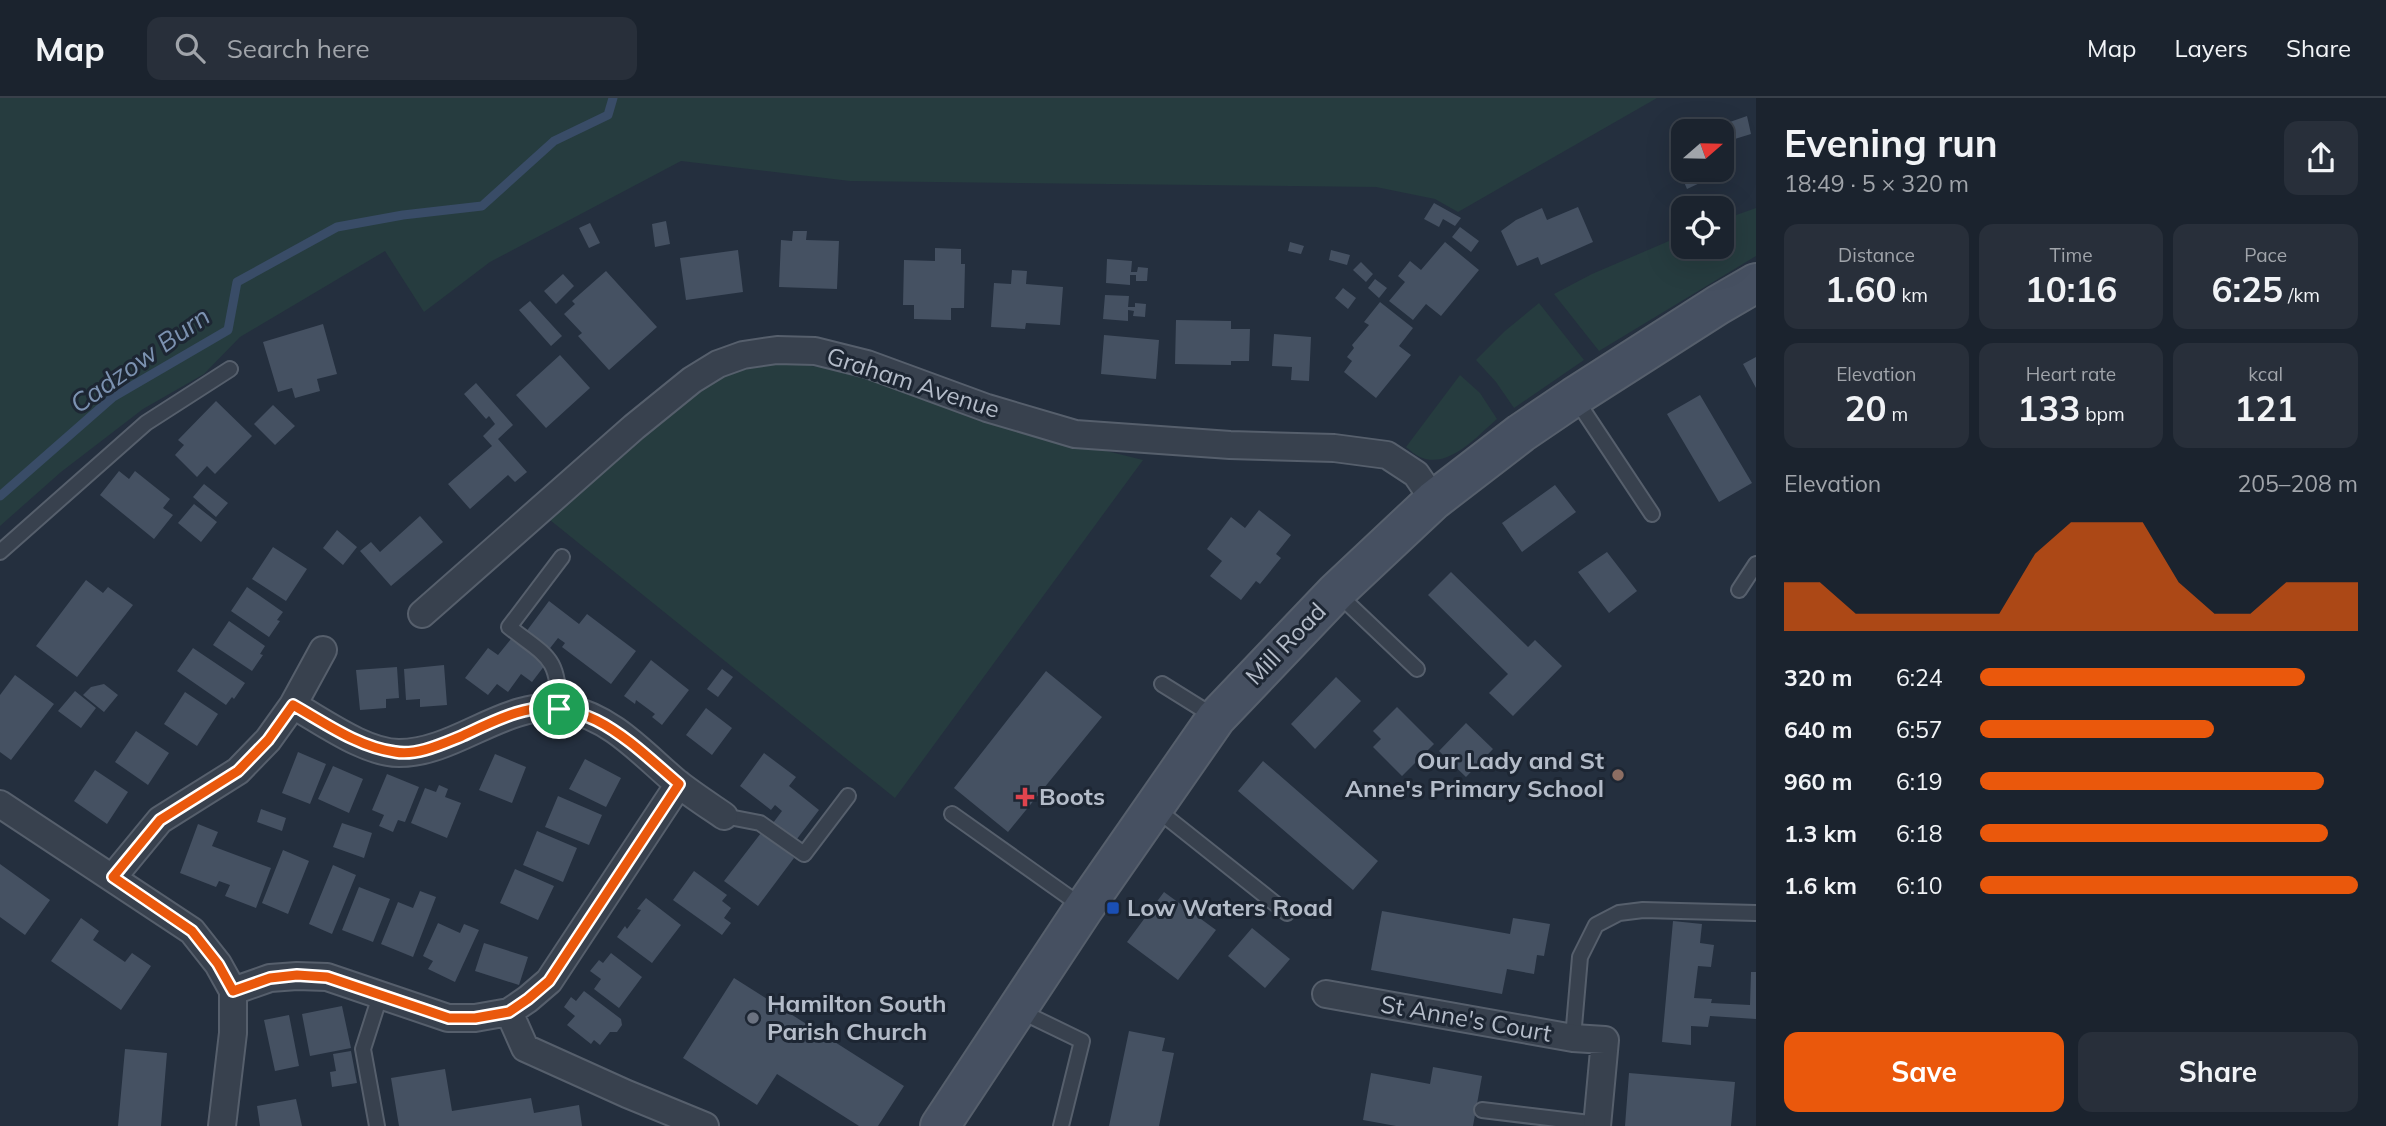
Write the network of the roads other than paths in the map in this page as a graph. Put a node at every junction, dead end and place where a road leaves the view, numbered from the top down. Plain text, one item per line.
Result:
1 (1756, 283) edge
2 (230, 369) dead end
3 (1574, 397) junction
4 (1434, 500) junction
5 (1652, 514) dead end
6 (0, 552) edge
7 (562, 557) dead end
8 (1756, 564) edge
9 (1739, 590) dead end
10 (1336, 592) junction
11 (422, 614) dead end
12 (323, 650) dead end
13 (1417, 669) dead end
14 (1163, 684) dead end
15 (293, 705) junction
16 (559, 709) junction
17 (1216, 718) junction
18 (679, 784) junction
19 (848, 796) dead end
20 (0, 804) edge
21 (1154, 807) junction
22 (952, 814) dead end
23 (724, 816) joint
24 (113, 877) junction
25 (1084, 908) junction
26 (1287, 913) dead end
27 (1756, 913) edge
28 (233, 991) junction
29 (1326, 994) dead end
30 (380, 996) junction
31 (1017, 1009) junction
32 (509, 1012) junction
33 (1573, 1038) junction
34 (1482, 1110) dead end
35 (1597, 1125) edge
36 (222, 1126) edge
37 (377, 1126) edge
38 (705, 1126) edge
39 (940, 1126) edge
40 (1061, 1126) edge

1 - 3 main road, Mill Road
2 - 6 lane
3 - 4 main road, Mill Road
3 - 5 lane
4 - 10 main road, Mill Road
4 - 11 street, Graham Avenue
7 - 16 lane
8 - 9 lane
10 - 13 lane
10 - 17 main road, Mill Road
12 - 15 street
14 - 17 lane
15 - 16 street
15 - 24 street
16 - 18 street
17 - 21 main road, Mill Road
18 - 23 street
18 - 32 street
19 - 23 lane
20 - 24 street
21 - 25 main road, Mill Road
21 - 26 lane
22 - 25 lane
24 - 28 street
25 - 31 main road, Mill Road
27 - 33 lane
28 - 30 street
28 - 36 street
29 - 33 street, St Anne's Court
30 - 32 street
30 - 37 lane
31 - 39 main road, Mill Road
31 - 40 lane
32 - 38 street
33 - 35 street, St Anne's Court
34 - 35 lane

